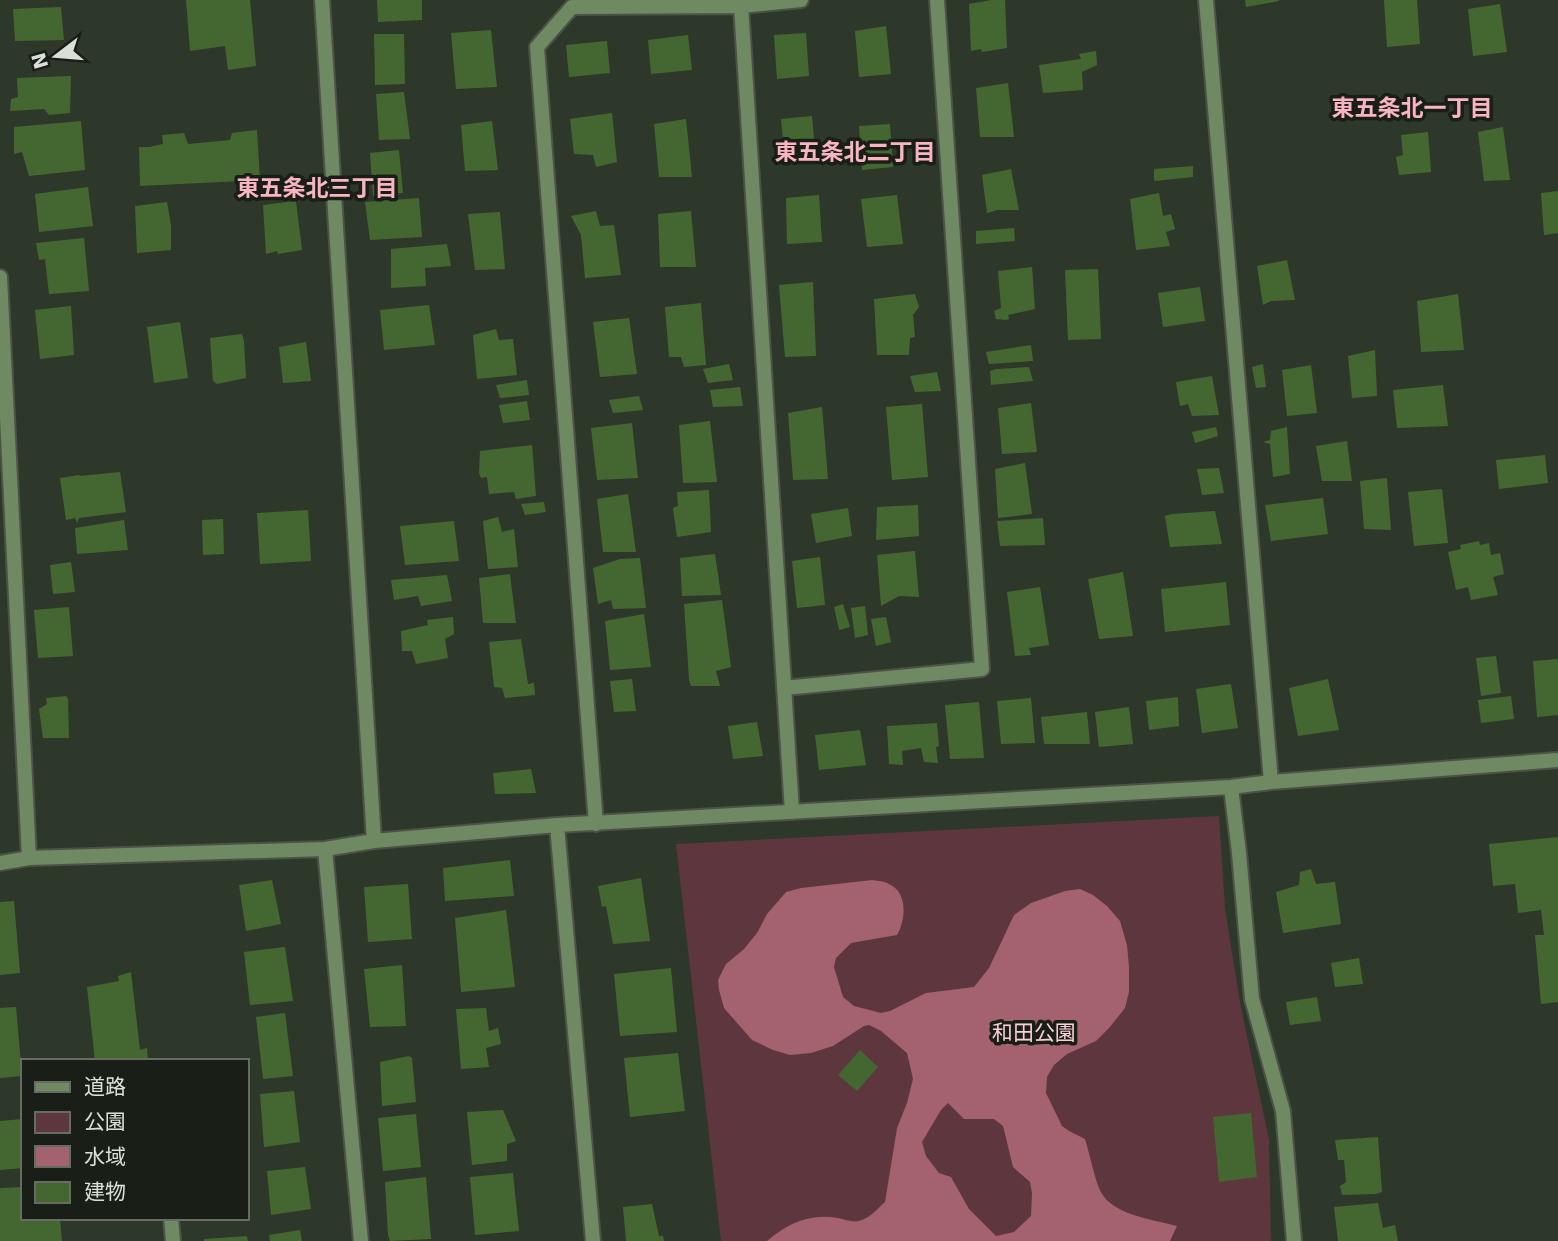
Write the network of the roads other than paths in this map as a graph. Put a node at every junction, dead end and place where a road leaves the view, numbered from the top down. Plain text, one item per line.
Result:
1 (322, 0) edge
2 (801, 0) edge
3 (936, 0) edge
4 (1206, 0) edge
5 (572, 3) edge
6 (741, 6) junction
7 (0, 277) edge
8 (784, 688) junction
9 (1558, 760) edge
10 (1271, 782) junction
11 (1231, 787) junction
12 (792, 812) junction
13 (596, 824) junction
14 (557, 825) junction
15 (374, 841) junction
16 (325, 849) junction
17 (29, 858) junction
18 (0, 863) edge
19 (171, 1220) edge
20 (173, 1241) edge
21 (361, 1241) edge
22 (593, 1241) edge
23 (1294, 1241) edge

1 - 15 street
2 - 6 street
3 - 8 street
4 - 10 street
5 - 6 street
5 - 13 street
6 - 8 street
7 - 17 street
8 - 12 street
9 - 10 street
10 - 11 street
11 - 12 street
11 - 23 street
12 - 13 street
13 - 14 street
14 - 15 street
14 - 22 street
15 - 16 street
16 - 17 street
16 - 21 street
17 - 18 street
19 - 20 street

